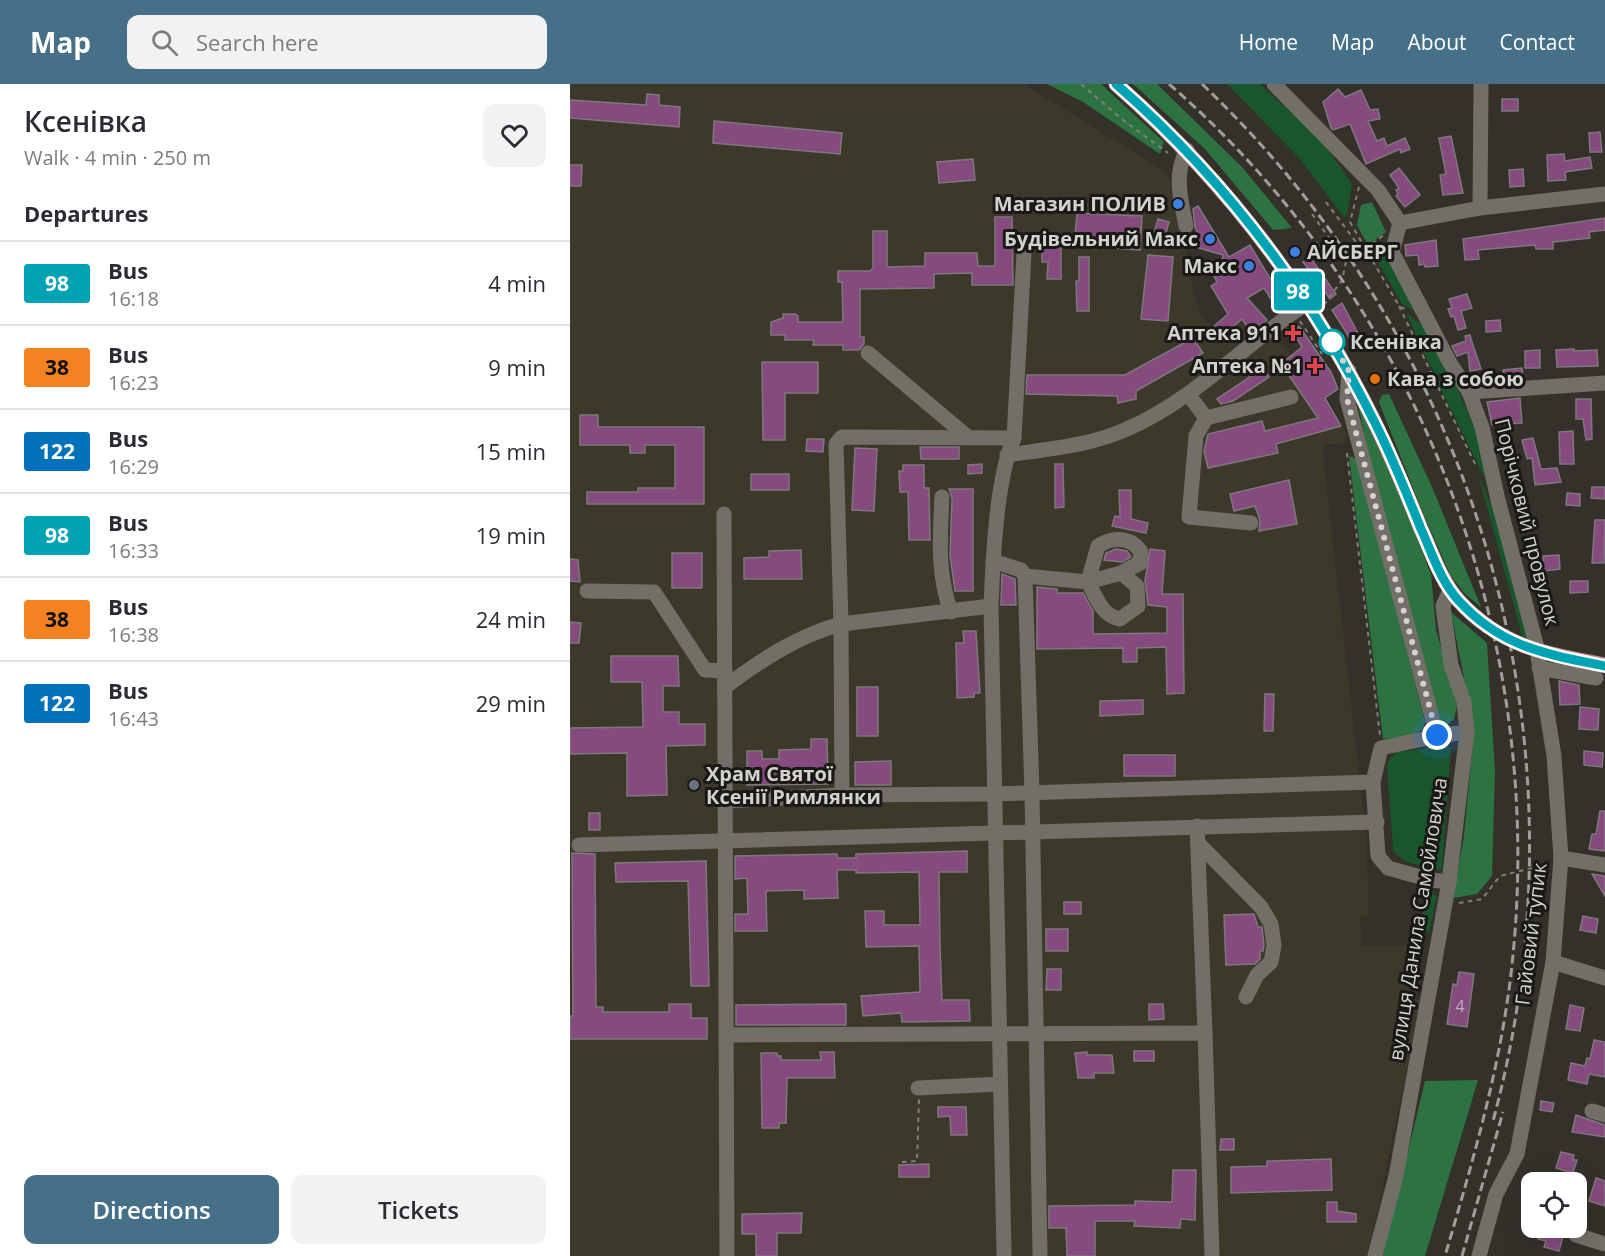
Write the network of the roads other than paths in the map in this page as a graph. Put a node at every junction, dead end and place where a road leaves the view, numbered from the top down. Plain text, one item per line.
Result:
1 (1116, 84) edge
2 (1274, 84) edge
3 (1481, 84) edge
4 (1183, 156) junction
5 (1605, 194) edge
6 (1480, 208) junction
7 (1400, 223) junction
8 (1186, 226) dead end
9 (1024, 254) dead end
10 (1307, 303) junction
11 (868, 353) dead end
12 (1349, 371) junction
13 (1605, 383) edge
14 (1469, 392) junction
15 (1188, 394) junction
16 (1291, 398) dead end
17 (1206, 418) junction
18 (969, 438) junction
19 (1014, 438) junction
20 (1007, 455) junction
21 (942, 497) dead end
22 (724, 514) dead end
23 (1251, 523) dead end
24 (993, 561) junction
25 (1121, 573) junction
26 (1025, 576) junction
27 (1088, 582) junction
28 (587, 591) dead end
29 (1454, 595) junction
30 (991, 606) junction
31 (951, 612) junction
32 (841, 624) junction
33 (1536, 644) joint
34 (1539, 668) junction
35 (725, 671) junction
36 (1600, 672) edge
37 (725, 687) junction
38 (1467, 732) junction
39 (1437, 735) junction
40 (1373, 782) junction
41 (1032, 792) junction
42 (993, 794) junction
43 (842, 795) junction
44 (725, 801) junction
45 (1377, 822) junction
46 (1197, 826) junction
47 (1033, 833) junction
48 (995, 834) junction
49 (725, 842) junction
50 (1198, 843) junction
51 (579, 845) dead end
52 (1561, 858) junction
53 (1605, 865) edge
54 (1449, 882) junction
55 (1553, 962) junction
56 (1605, 978) edge
57 (1246, 998) dead end
58 (1036, 1032) junction
59 (1205, 1033) junction
60 (999, 1034) junction
61 (726, 1035) junction
62 (1000, 1084) junction
63 (919, 1088) road end
64 (1585, 1238) edge
65 (1605, 1244) edge
66 (727, 1256) edge
67 (1004, 1256) edge
68 (1040, 1256) edge
69 (1212, 1256) edge
70 (1375, 1256) edge
71 (1479, 1256) edge

1 - 4 main road
2 - 7 street
3 - 6 street
4 - 8 street
4 - 10 main road
5 - 6 street
6 - 7 street
7 - 14 street, Порічковий провулок
9 - 19 street
10 - 12 main road
10 - 15 street
11 - 18 street
12 - 29 main road
12 - 39 street
13 - 14 street
14 - 33 street, Порічковий провулок
15 - 17 street
15 - 20 street
16 - 17 street
17 - 23 street
18 - 19 street
18 - 32 street
19 - 20 street
20 - 24 street
21 - 31 street
22 - 35 street
24 - 26 street
24 - 30 street
25 - 27 street
25 - 27 street
25 - 27 street
26 - 27 street
26 - 41 street
28 - 35 street
29 - 36 main road
29 - 38 street, вулиця Данила Самойловича
30 - 31 street
30 - 42 street
31 - 32 street
32 - 37 street
32 - 43 street
33 - 34 street, Гайовий тупик
34 - 36 street
34 - 52 street, Гайовий тупик
35 - 37 street
37 - 44 street
38 - 39 street
38 - 54 street, вулиця Данила Самойловича
39 - 40 street
40 - 41 street
40 - 45 street
41 - 42 street
41 - 47 street
42 - 43 street
42 - 48 street
43 - 44 street
44 - 49 street
45 - 46 street
45 - 54 street
46 - 47 street
46 - 50 street
47 - 48 street
47 - 58 street
48 - 49 street
48 - 60 street
49 - 51 street
49 - 61 street
50 - 57 street
50 - 59 street
52 - 53 street
52 - 55 street, Гайовий тупик
54 - 70 street, вулиця Данила Самойловича
55 - 56 street
55 - 71 street, Гайовий тупик
58 - 59 street
58 - 60 street
58 - 68 street
59 - 69 street
60 - 61 street
60 - 62 street
61 - 66 street
62 - 63 street
62 - 67 street
64 - 65 street

